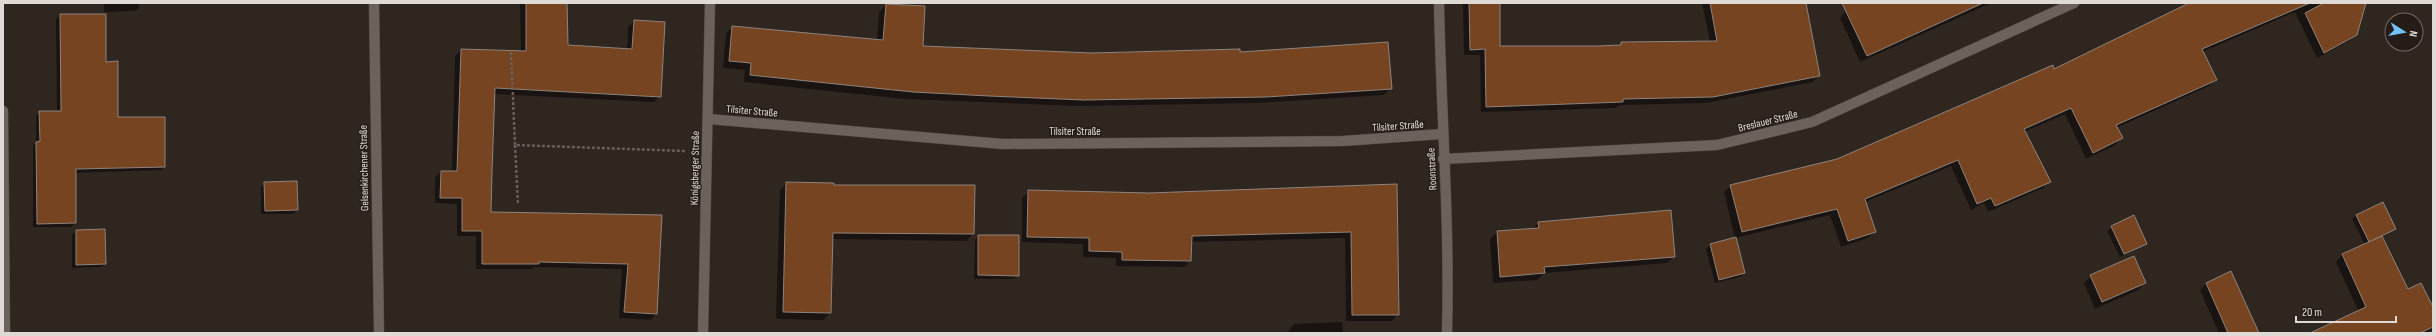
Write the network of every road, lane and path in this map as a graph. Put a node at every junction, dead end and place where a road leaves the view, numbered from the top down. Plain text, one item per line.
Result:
1 (374, 3) edge
2 (710, 3) edge
3 (1438, 3) edge
4 (2074, 3) edge
5 (511, 52) dead end
6 (3, 111) edge
7 (708, 119) junction
8 (1442, 134) junction
9 (515, 145) junction
10 (708, 152) junction
11 (1443, 159) junction
12 (518, 205) dead end
13 (5, 333) edge
14 (379, 333) edge
15 (703, 333) edge
16 (1447, 333) edge

1 - 14 street, Gelsenkirchener Straße
2 - 7 street, Königsberger Straße
3 - 8 street, Roonstraße
4 - 11 street, Breslauer Straße
5 - 9 path
6 - 13 street
7 - 8 street, Tilsiter Straße
7 - 10 street, Königsberger Straße
8 - 11 street, Roonstraße
9 - 10 path
9 - 12 path
10 - 15 street, Königsberger Straße
11 - 16 street, Roonstraße

